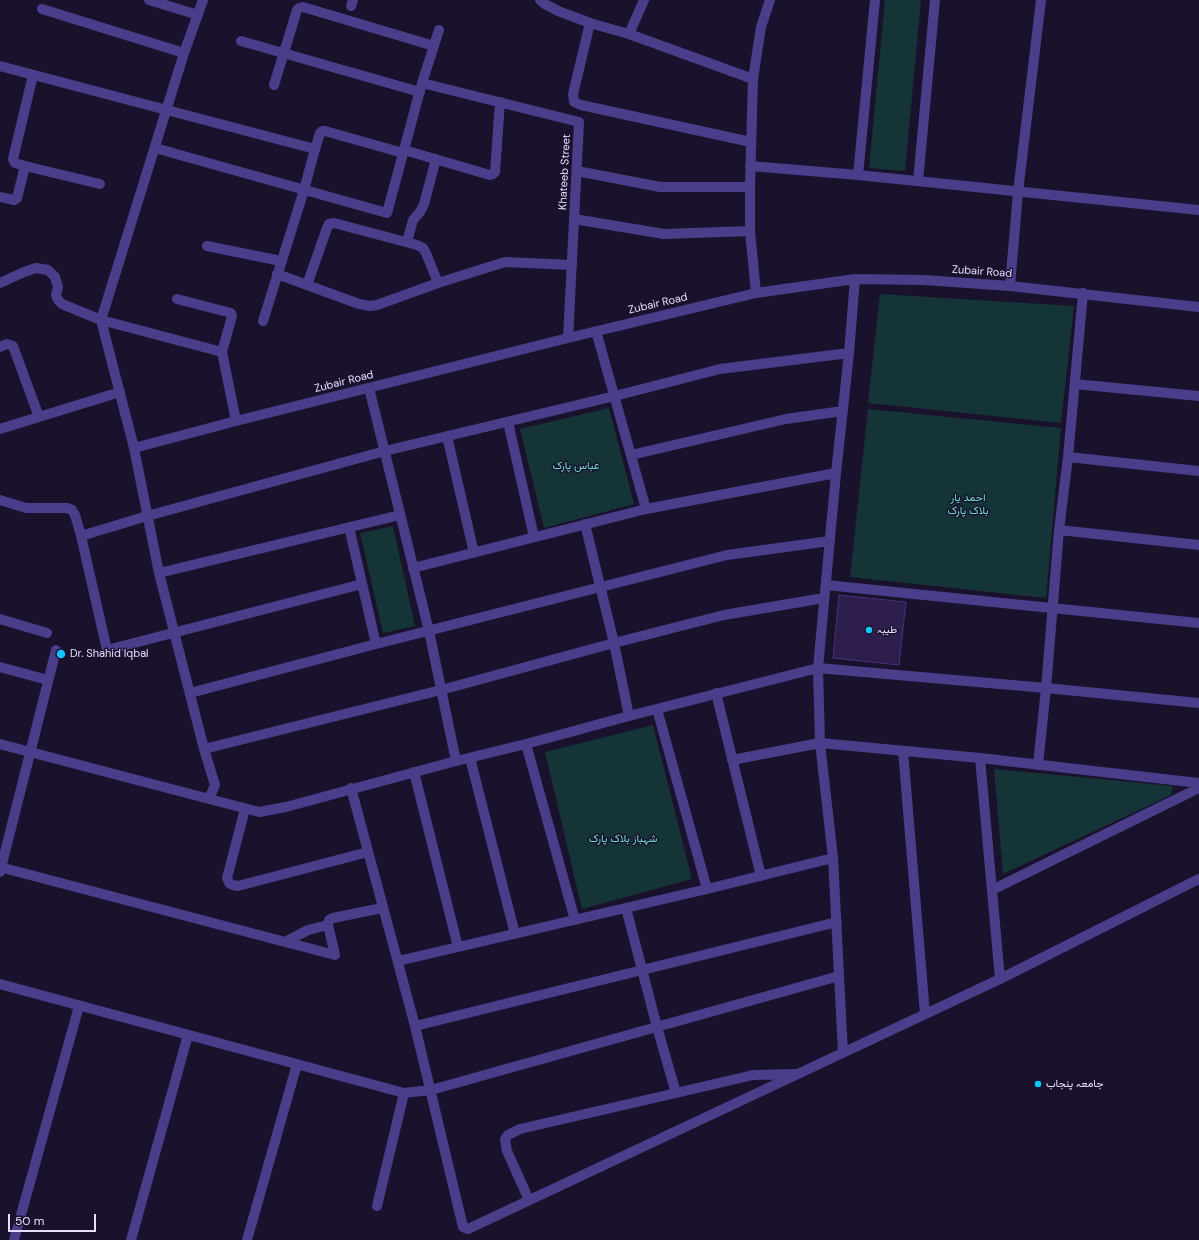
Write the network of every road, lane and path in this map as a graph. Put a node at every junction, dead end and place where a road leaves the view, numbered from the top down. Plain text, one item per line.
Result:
1 (149, 0) edge
2 (203, 0) edge
3 (540, 0) edge
4 (644, 0) edge
5 (770, 0) edge
6 (875, 0) edge
7 (935, 0) edge
8 (1041, 0) edge
9 (42, 9) dead end
10 (198, 15) junction
11 (590, 23) junction
12 (439, 30) dead end
13 (629, 34) junction
14 (241, 41) dead end
15 (434, 46) junction
16 (184, 53) junction
17 (284, 53) junction
18 (0, 66) edge
19 (33, 75) junction
20 (753, 79) junction
21 (274, 84) dead end
22 (421, 87) junction
23 (500, 102) junction
24 (581, 105) junction
25 (166, 110) junction
26 (579, 122) junction
27 (751, 142) junction
28 (155, 148) junction
29 (315, 149) junction
30 (404, 151) junction
31 (436, 159) junction
32 (25, 166) junction
33 (750, 166) junction
34 (577, 171) junction
35 (858, 175) junction
36 (918, 182) junction
37 (100, 184) dead end
38 (750, 187) junction
39 (304, 190) junction
40 (1018, 192) junction
41 (0, 197) edge
42 (1199, 210) edge
43 (574, 219) junction
44 (750, 231) junction
45 (407, 242) junction
46 (206, 246) dead end
47 (281, 261) junction
48 (572, 265) junction
49 (277, 274) junction
50 (855, 279) junction
51 (0, 283) edge
52 (438, 283) junction
53 (307, 285) junction
54 (1010, 286) junction
55 (756, 293) junction
56 (1083, 294) junction
57 (178, 299) dead end
58 (1199, 307) edge
59 (101, 320) junction
60 (262, 321) dead end
61 (596, 331) junction
62 (568, 338) junction
63 (0, 347) edge
64 (222, 352) junction
65 (849, 353) junction
66 (1075, 384) junction
67 (368, 388) junction
68 (120, 392) junction
69 (615, 396) junction
70 (1199, 396) edge
71 (843, 411) junction
72 (39, 417) junction
73 (236, 421) junction
74 (508, 422) junction
75 (0, 429) edge
76 (447, 436) junction
77 (134, 448) junction
78 (385, 451) junction
79 (631, 455) junction
80 (1068, 457) junction
81 (1199, 471) edge
82 (836, 473) junction
83 (0, 500) edge
84 (646, 509) junction
85 (400, 515) junction
86 (147, 516) junction
87 (585, 524) junction
88 (348, 527) junction
89 (1059, 530) junction
90 (81, 536) junction
91 (534, 537) junction
92 (830, 540) junction
93 (1199, 545) edge
94 (474, 553) junction
95 (413, 568) junction
96 (159, 573) junction
97 (362, 584) junction
98 (826, 585) junction
99 (600, 588) junction
100 (824, 598) junction
101 (1053, 609) junction
102 (0, 619) edge
103 (1199, 623) edge
104 (429, 631) junction
105 (47, 633) dead end
106 (174, 633) junction
107 (614, 643) junction
108 (376, 644) junction
109 (56, 650) dead end
110 (0, 667) edge
111 (818, 668) junction
112 (48, 680) junction
113 (1046, 688) junction
114 (441, 690) junction
115 (190, 693) junction
116 (716, 693) junction
117 (1199, 703) edge
118 (657, 709) junction
119 (629, 716) junction
120 (820, 743) junction
121 (0, 744) edge
122 (526, 744) junction
123 (204, 749) junction
124 (903, 751) junction
125 (30, 752) junction
126 (470, 758) junction
127 (980, 758) junction
128 (732, 760) junction
129 (456, 761) junction
130 (1038, 764) junction
131 (414, 772) junction
132 (1199, 783) edge
133 (351, 788) junction
134 (1199, 788) edge
135 (209, 799) junction
136 (245, 809) junction
137 (368, 852) junction
138 (833, 858) junction
139 (0, 869) edge
140 (761, 876) junction
141 (1199, 878) edge
142 (707, 889) junction
143 (992, 890) junction
144 (382, 908) junction
145 (626, 908) junction
146 (575, 920) junction
147 (837, 922) junction
148 (328, 925) junction
149 (515, 934) junction
150 (285, 942) junction
151 (458, 947) junction
152 (398, 961) junction
153 (642, 970) junction
154 (839, 976) junction
155 (1000, 979) junction
156 (0, 984) edge
157 (79, 1006) junction
158 (926, 1014) junction
159 (415, 1026) junction
160 (657, 1027) junction
161 (188, 1035) junction
162 (843, 1053) junction
163 (297, 1064) junction
164 (800, 1074) junction
165 (430, 1090) junction
166 (404, 1093) junction
167 (676, 1093) junction
168 (529, 1200) junction
169 (377, 1206) dead end
170 (14, 1240) edge
171 (131, 1240) edge
172 (247, 1240) edge

1 - 10 street
2 - 10 street
3 - 11 street
4 - 13 street
5 - 20 street
6 - 35 street
7 - 36 street
8 - 40 street
9 - 16 street
10 - 16 street
11 - 13 street
11 - 24 street
12 - 15 street
13 - 20 street
14 - 17 street, Khateeb Street
15 - 17 street
15 - 22 street
16 - 25 street
17 - 21 street
17 - 22 street, Khateeb Street
18 - 19 street
19 - 25 street
19 - 32 street
20 - 27 street
22 - 23 street, Khateeb Street
22 - 30 street
23 - 26 street, Khateeb Street
23 - 31 street
24 - 26 street
24 - 27 street
25 - 28 street
25 - 29 street
26 - 34 street, Khateeb Street
27 - 33 street
28 - 39 street
28 - 59 street
29 - 30 street
29 - 39 street
30 - 31 street
30 - 39 street
31 - 45 street
32 - 37 street
32 - 41 street
33 - 35 street
33 - 38 street
34 - 38 street
34 - 43 street, Khateeb Street
35 - 36 street
36 - 40 street
38 - 44 street
39 - 47 street
40 - 42 street
40 - 54 street
43 - 44 street
43 - 48 street, Khateeb Street
44 - 55 street
45 - 52 street
45 - 53 street
46 - 47 street
47 - 49 street
48 - 52 street
48 - 62 street, Khateeb Street
49 - 53 street
49 - 60 street
50 - 54 street, Zubair Road
50 - 55 street, Zubair Road
50 - 65 street
51 - 59 street
52 - 53 street
54 - 56 street, Zubair Road
55 - 61 street, Zubair Road
56 - 58 street, Zubair Road
56 - 66 street
57 - 64 street
59 - 64 street
59 - 68 street
61 - 62 street, Zubair Road
61 - 69 street
62 - 67 street, Zubair Road
63 - 72 street
64 - 73 street
65 - 69 street
65 - 71 street
66 - 70 street
66 - 80 street
67 - 73 street, Zubair Road
67 - 78 street
68 - 72 street
68 - 77 street
69 - 74 street
69 - 79 street
71 - 79 street
71 - 82 street
72 - 75 street
73 - 77 street, Zubair Road
74 - 76 street
74 - 91 street
76 - 78 street
76 - 94 street
77 - 86 street
78 - 85 street
78 - 86 street
79 - 84 street
80 - 81 street
80 - 89 street
82 - 84 street
82 - 92 street
83 - 90 street
84 - 87 street
85 - 88 street
85 - 95 street
86 - 90 street
86 - 96 street
87 - 91 street
87 - 99 street
88 - 96 street
88 - 97 street
89 - 93 street
89 - 101 street
90 - 106 street
91 - 94 street
92 - 98 street
92 - 99 street
94 - 95 street
95 - 104 street
96 - 106 street
97 - 106 street
97 - 108 street
98 - 100 street
98 - 101 street
99 - 104 street
99 - 107 street
100 - 107 street
100 - 111 street
101 - 103 street
101 - 113 street
102 - 105 street
104 - 108 street
104 - 114 street
106 - 115 street
107 - 114 street
107 - 119 street
108 - 115 street
109 - 112 street
110 - 112 street
111 - 113 street
111 - 116 street
111 - 120 street
112 - 125 street
113 - 117 street
113 - 130 street
114 - 123 street
114 - 129 street
115 - 123 street
116 - 118 street
116 - 128 street
118 - 119 street
118 - 142 street
119 - 122 street
120 - 124 street
120 - 128 street
120 - 138 street
121 - 125 street
122 - 126 street
122 - 146 street
123 - 135 street
124 - 127 street
124 - 158 street
125 - 135 street
125 - 139 street
126 - 129 street
126 - 149 street
127 - 130 street
127 - 143 street
128 - 140 street
129 - 131 street
130 - 132 street
131 - 133 street
131 - 151 street
133 - 136 street
133 - 137 street
134 - 143 street
135 - 136 street
136 - 137 street
137 - 144 street
138 - 140 street
138 - 147 street
139 - 150 street
140 - 142 street
141 - 155 street
142 - 145 street
143 - 155 street
144 - 148 street
144 - 152 street
145 - 146 street
145 - 153 street
146 - 149 street
147 - 153 street
147 - 154 street
148 - 150 street
148 - 150 street
149 - 151 street
151 - 152 street
152 - 159 street
153 - 159 street
153 - 160 street
154 - 160 street
154 - 162 street
155 - 158 street
156 - 157 street
157 - 161 street
157 - 170 street
158 - 162 street
159 - 165 street
160 - 165 street
160 - 167 street
161 - 163 street
161 - 171 street
162 - 164 street
163 - 166 street
163 - 172 street
164 - 167 street
164 - 168 street
165 - 166 street
165 - 168 street
166 - 169 street
167 - 168 street

